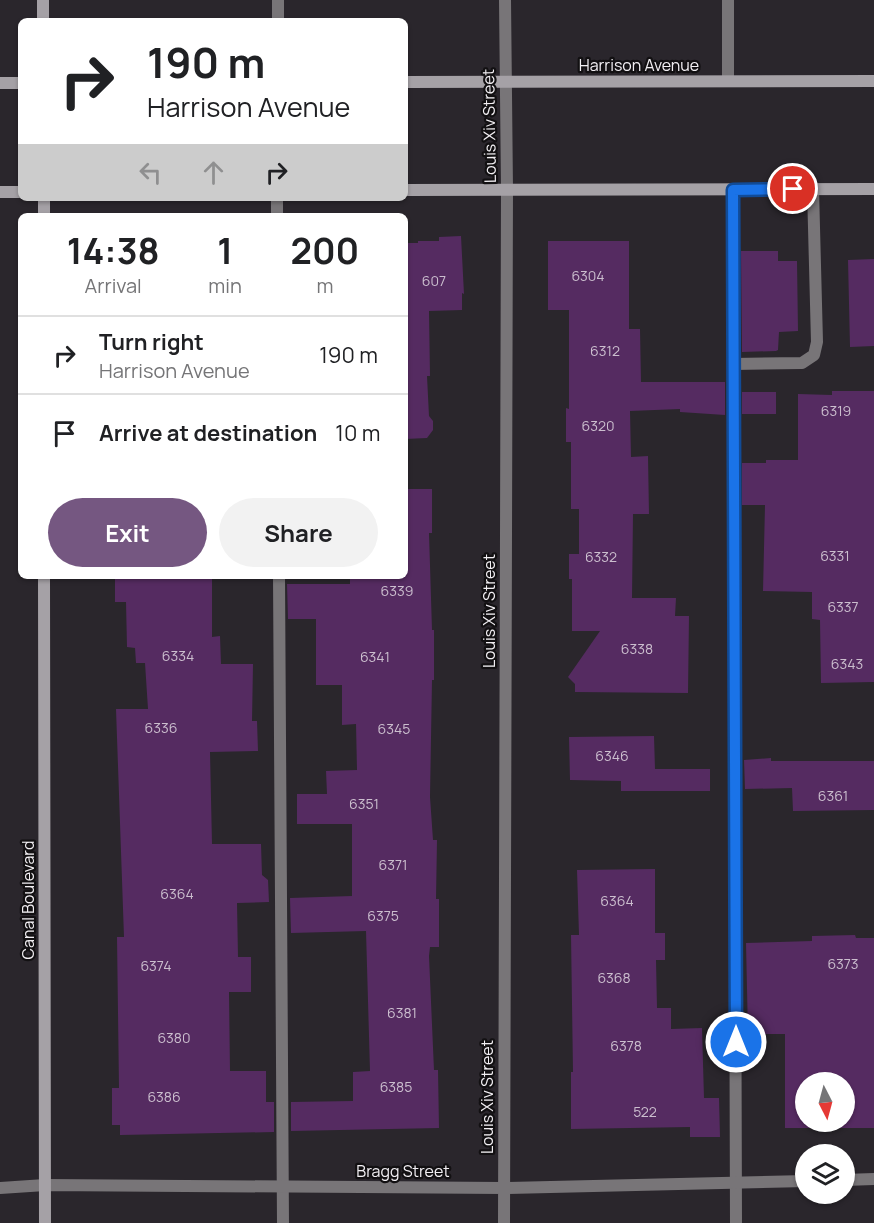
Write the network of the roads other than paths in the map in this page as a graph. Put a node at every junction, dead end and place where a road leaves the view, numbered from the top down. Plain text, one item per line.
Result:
1 (43, 0) edge
2 (278, 0) edge
3 (505, 0) edge
4 (728, 0) edge
5 (43, 18) edge
6 (278, 18) edge
7 (728, 81) junction
8 (874, 81) edge
9 (408, 82) edge
10 (505, 82) junction
11 (0, 83) edge
12 (18, 83) edge
13 (813, 189) junction
14 (874, 189) edge
15 (408, 190) edge
16 (507, 190) junction
17 (733, 190) junction
18 (0, 192) edge
19 (18, 192) edge
20 (734, 364) junction
21 (44, 579) edge
22 (279, 579) edge
23 (874, 1179) edge
24 (855, 1180) edge
25 (795, 1181) edge
26 (736, 1183) junction
27 (45, 1185) junction
28 (283, 1187) junction
29 (0, 1188) edge
30 (504, 1188) junction
31 (45, 1223) edge
32 (283, 1223) edge
33 (504, 1223) edge
34 (736, 1223) edge

1 - 5 street
2 - 6 street
3 - 10 street, Louis Xiv Street
4 - 7 street
7 - 8 street, Harrison Avenue
7 - 10 street, Harrison Avenue
9 - 10 street, Harrison Avenue
10 - 16 street, Louis Xiv Street
11 - 12 street
13 - 14 street
13 - 17 street
13 - 20 street
15 - 16 street
16 - 17 street
16 - 30 street, Louis Xiv Street
17 - 20 street
18 - 19 street
20 - 26 street
21 - 27 street, Canal Boulevard
22 - 28 street
23 - 24 street
25 - 26 street, Bragg Street
26 - 30 street, Bragg Street
26 - 34 street
27 - 28 street, Bragg Street
27 - 29 street, Bragg Street
27 - 31 street, Canal Boulevard
28 - 30 street, Bragg Street
28 - 32 street
30 - 33 street, Louis Xiv Street

